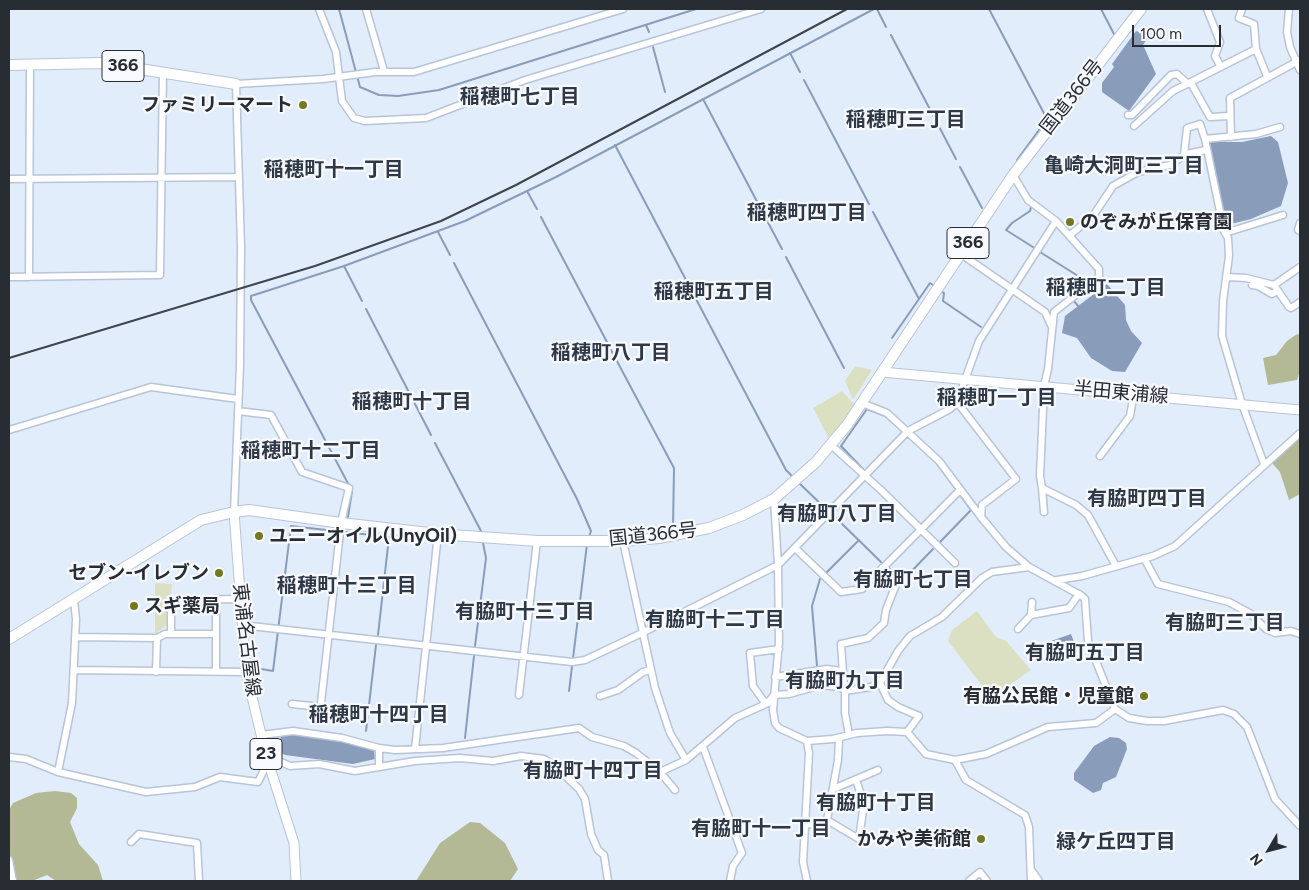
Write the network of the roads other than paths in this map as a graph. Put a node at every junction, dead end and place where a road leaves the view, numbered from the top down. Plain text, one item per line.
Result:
1 (319, 9) edge
2 (366, 9) edge
3 (623, 9) edge
4 (761, 9) edge
5 (1141, 9) edge
6 (1207, 9) edge
7 (1242, 9) edge
8 (1289, 9) edge
9 (1256, 49) junction
10 (1298, 61) edge
11 (9, 65) edge
12 (30, 65) junction
13 (1221, 67) junction
14 (1300, 70) edge
15 (384, 71) junction
16 (163, 73) junction
17 (340, 75) junction
18 (1267, 76) junction
19 (1189, 83) junction
20 (236, 84) junction
21 (1128, 115) dead end
22 (1230, 116) junction
23 (1134, 126) dead end
24 (1280, 127) dead end
25 (1231, 137) junction
26 (1205, 139) junction
27 (1206, 150) junction
28 (1184, 155) junction
29 (1013, 175) junction
30 (239, 177) junction
31 (161, 178) junction
32 (9, 179) edge
33 (30, 180) junction
34 (1282, 215) dead end
35 (1056, 221) junction
36 (1300, 223) edge
37 (1300, 231) edge
38 (1225, 234) junction
39 (1070, 236) junction
40 (961, 254) junction
41 (1300, 267) edge
42 (9, 277) edge
43 (29, 277) junction
44 (1227, 277) junction
45 (1252, 285) dead end
46 (1276, 288) junction
47 (1010, 289) junction
48 (1300, 302) edge
49 (1053, 329) junction
50 (882, 372) junction
51 (964, 379) junction
52 (1044, 386) junction
53 (1134, 393) junction
54 (238, 399) junction
55 (957, 402) junction
56 (862, 403) junction
57 (1242, 404) junction
58 (1300, 410) edge
59 (238, 411) junction
60 (9, 430) edge
61 (906, 432) junction
62 (1300, 433) edge
63 (831, 446) junction
64 (1100, 456) dead end
65 (1264, 464) junction
66 (864, 475) junction
67 (1042, 488) junction
68 (958, 492) junction
69 (774, 498) junction
70 (234, 512) junction
71 (1044, 512) dead end
72 (981, 517) junction
73 (341, 524) junction
74 (920, 529) junction
75 (438, 534) junction
76 (537, 541) junction
77 (623, 541) junction
78 (795, 548) junction
79 (1144, 558) junction
80 (955, 563) dead end
81 (778, 565) junction
82 (1116, 566) junction
83 (1029, 567) junction
84 (882, 568) junction
85 (1057, 580) junction
86 (1079, 594) junction
87 (240, 599) junction
88 (74, 600) junction
89 (216, 600) junction
90 (1032, 602) dead end
91 (1031, 615) junction
92 (242, 625) junction
93 (1018, 629) dead end
94 (644, 632) junction
95 (171, 634) junction
96 (216, 634) junction
97 (329, 634) junction
98 (1300, 634) edge
99 (75, 637) junction
100 (157, 638) junction
101 (9, 639) edge
102 (427, 646) junction
103 (778, 649) junction
104 (524, 656) junction
105 (75, 670) junction
106 (651, 670) junction
107 (216, 671) junction
108 (841, 671) junction
109 (156, 672) junction
110 (246, 672) junction
111 (776, 677) junction
112 (880, 683) junction
113 (845, 689) junction
114 (519, 695) dead end
115 (774, 695) junction
116 (600, 696) dead end
117 (768, 703) junction
118 (292, 704) dead end
119 (321, 708) junction
120 (1115, 710) junction
121 (319, 722) dead end
122 (907, 732) junction
123 (262, 735) junction
124 (849, 735) junction
125 (839, 738) junction
126 (807, 741) junction
127 (703, 747) junction
128 (379, 748) junction
129 (415, 749) junction
130 (9, 757) edge
131 (267, 759) junction
132 (686, 760) junction
133 (955, 760) junction
134 (379, 766) junction
135 (878, 770) dead end
136 (58, 772) junction
137 (660, 772) junction
138 (856, 780) junction
139 (833, 789) junction
140 (675, 790) dead end
141 (827, 820) junction
142 (806, 824) junction
143 (1300, 826) edge
144 (131, 842) dead end
145 (9, 860) edge
146 (1032, 871) junction
147 (11, 878) edge
148 (199, 881) edge
149 (296, 881) edge
150 (608, 881) edge
151 (730, 881) edge
152 (807, 881) edge
153 (969, 881) edge
154 (987, 881) edge
155 (1032, 881) edge
156 (1039, 881) edge

1 - 17 street
2 - 15 street
3 - 15 street
4 - 17 street
5 - 29 highway, 国道366号 / 366
6 - 13 street
7 - 9 street
8 - 10 street
9 - 13 street
9 - 18 street
10 - 14 street
10 - 18 street
11 - 12 highway, 366
12 - 16 highway, 366
12 - 33 street
13 - 19 street
15 - 17 street
16 - 20 highway, 366
16 - 31 street
17 - 20 street
18 - 22 street
19 - 21 street
19 - 22 street
19 - 23 street
20 - 30 street
22 - 25 street
24 - 25 street
25 - 26 street
26 - 27 street
26 - 28 street
27 - 28 street
27 - 38 street
28 - 39 street
29 - 35 street
29 - 40 highway, 国道366号 / 366
30 - 31 street
30 - 54 street
31 - 33 street
31 - 43 street
32 - 33 street
33 - 43 street
34 - 38 street
35 - 39 street
35 - 47 street
36 - 37 street
38 - 44 street
39 - 49 street
40 - 47 street
40 - 50 highway, 国道366号 / 366
41 - 46 street
42 - 43 street
44 - 46 street
44 - 57 street
45 - 46 street
46 - 48 street
47 - 49 street
47 - 51 street
49 - 52 street
50 - 51 main road, 半田東浦線
50 - 56 highway, 国道366号 / 366
51 - 52 main road, 半田東浦線
51 - 55 street
52 - 53 main road, 半田東浦線
52 - 67 street
53 - 57 main road, 半田東浦線
53 - 64 street
54 - 59 street
54 - 60 street
55 - 61 street
55 - 72 street
56 - 61 street
56 - 63 highway, 国道366号 / 366
57 - 58 main road, 半田東浦線
57 - 65 street
59 - 70 street
59 - 73 street
61 - 66 street
61 - 68 street
62 - 65 street
63 - 66 street
63 - 69 highway, 国道366号 / 366
65 - 79 street
66 - 74 street
66 - 78 street
67 - 71 street
67 - 82 street
68 - 72 street
68 - 74 street
69 - 77 highway, 国道366号 / 366
69 - 81 street
70 - 73 highway, 国道366号 / 366
70 - 87 main road, 東浦名古屋線 / 23
70 - 88 highway, 国道366号 / 366
72 - 83 street
73 - 75 highway, 国道366号 / 366
73 - 97 street
74 - 80 street
74 - 84 street
75 - 76 highway, 国道366号 / 366
75 - 102 street
76 - 77 highway, 国道366号 / 366
76 - 104 street
77 - 94 street
78 - 81 street
78 - 84 street
79 - 82 street
79 - 98 street
81 - 94 street
81 - 103 street
82 - 85 street
83 - 85 street
83 - 112 street
84 - 108 street
85 - 86 street
86 - 91 street
86 - 120 street
87 - 89 street
87 - 92 main road, 東浦名古屋線 / 23
88 - 99 street
88 - 101 highway, 国道366号 / 366
89 - 95 street
89 - 96 street
90 - 91 street
91 - 93 street
92 - 97 street
92 - 110 main road, 東浦名古屋線 / 23
94 - 104 street
94 - 106 street
95 - 96 street
95 - 100 street
96 - 107 street
97 - 102 street
97 - 119 street
99 - 100 street
99 - 105 street
100 - 109 street
102 - 104 street
102 - 129 street
103 - 111 street
103 - 117 street
104 - 114 street
105 - 109 street
105 - 136 street
106 - 116 street
106 - 132 street
107 - 109 street
107 - 110 street
108 - 111 street
108 - 113 street
110 - 123 main road, 東浦名古屋線 / 23
111 - 115 street
112 - 113 street
112 - 122 street
113 - 115 street
113 - 124 street
115 - 117 street
115 - 126 street
117 - 127 street
118 - 119 street
119 - 121 street
120 - 133 street
120 - 143 street
122 - 124 street
122 - 133 street
123 - 128 street
123 - 131 main road, 東浦名古屋線 / 23
124 - 125 street
125 - 126 street
125 - 139 street
126 - 142 street
127 - 132 street
127 - 151 street
128 - 129 street
128 - 134 street
129 - 137 street
130 - 136 street
131 - 134 street
131 - 136 street
131 - 149 main road, 東浦名古屋線 / 23
132 - 137 street
133 - 146 street
134 - 150 street
135 - 138 street
137 - 140 street
138 - 139 street
138 - 141 street
139 - 141 street
141 - 142 street
142 - 152 street
144 - 148 street
145 - 147 street
146 - 155 street
146 - 156 street
153 - 154 street

